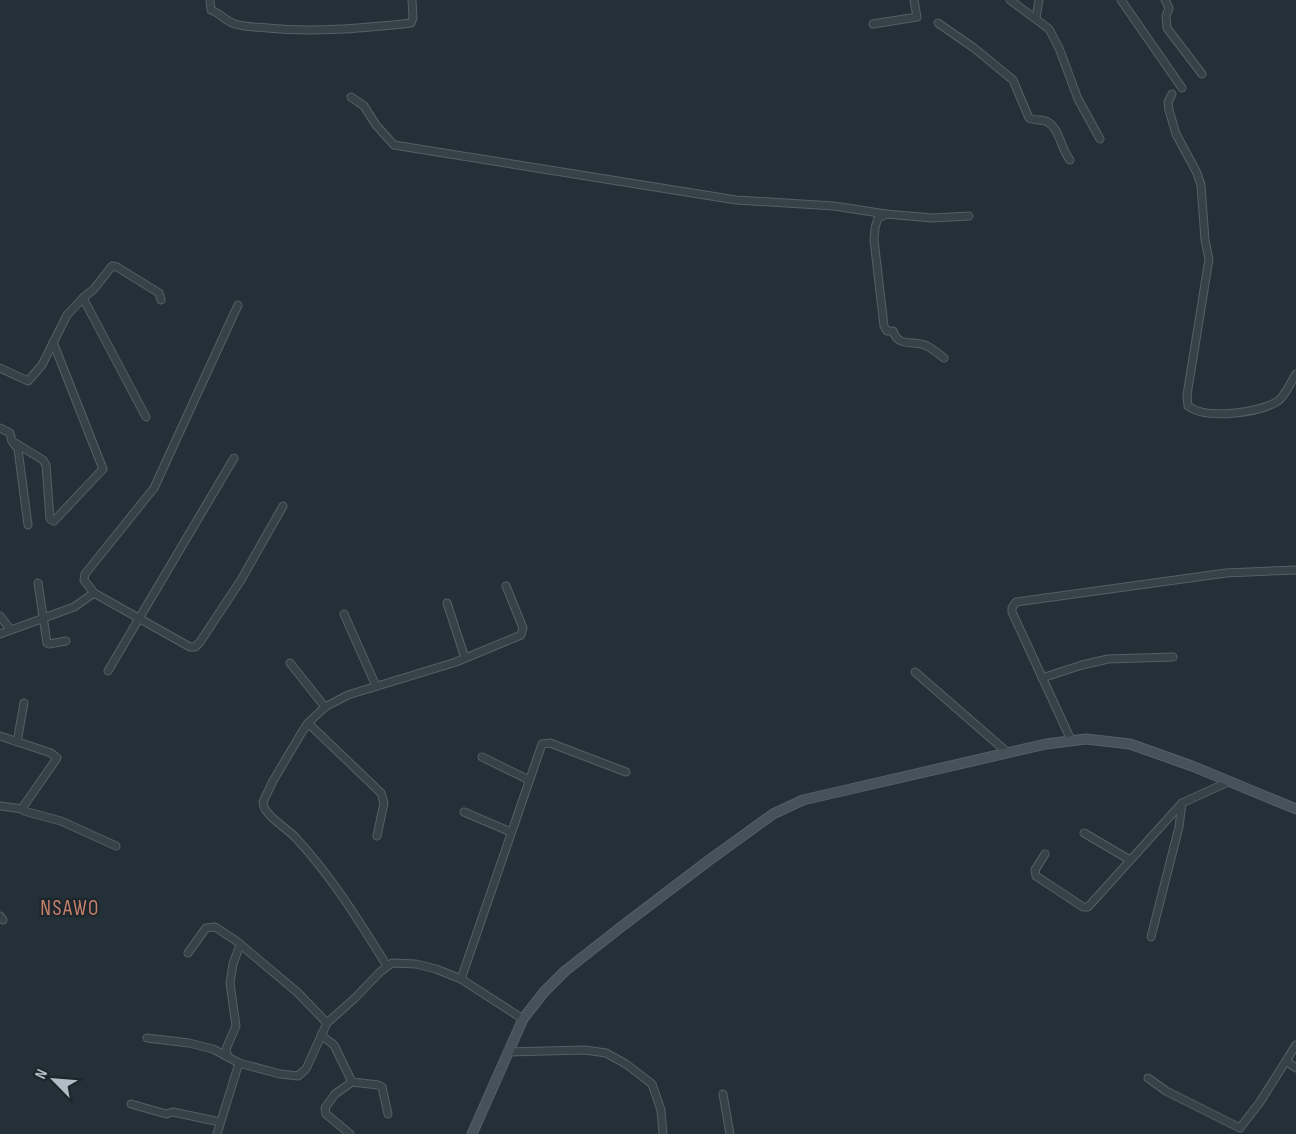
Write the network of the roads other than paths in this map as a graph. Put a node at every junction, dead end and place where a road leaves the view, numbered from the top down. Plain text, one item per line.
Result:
1 (210, 0) edge
2 (412, 0) edge
3 (914, 0) edge
4 (1010, 0) edge
5 (1040, 0) edge
6 (1121, 0) edge
7 (1165, 0) edge
8 (1036, 18) junction
9 (938, 23) dead end
10 (873, 24) dead end
11 (1202, 74) dead end
12 (1182, 88) dead end
13 (1172, 94) dead end
14 (351, 97) dead end
15 (1100, 139) dead end
16 (1070, 160) dead end
17 (886, 214) junction
18 (969, 216) dead end
19 (83, 298) junction
20 (161, 300) dead end
21 (238, 305) dead end
22 (53, 342) junction
23 (944, 358) dead end
24 (0, 368) edge
25 (1296, 374) edge
26 (146, 417) dead end
27 (0, 428) edge
28 (12, 441) junction
29 (234, 458) dead end
30 (283, 506) dead end
31 (28, 525) dead end
32 (1296, 570) edge
33 (38, 583) dead end
34 (506, 586) dead end
35 (94, 593) junction
36 (447, 603) dead end
37 (344, 614) dead end
38 (0, 616) edge
39 (138, 618) junction
40 (42, 619) junction
41 (10, 629) junction
42 (0, 634) edge
43 (66, 641) dead end
44 (1173, 657) dead end
45 (465, 658) junction
46 (290, 663) dead end
47 (108, 671) dead end
48 (915, 672) dead end
49 (1042, 678) junction
50 (376, 686) junction
51 (24, 703) dead end
52 (325, 707) junction
53 (308, 723) junction
54 (0, 736) edge
55 (1071, 740) junction
56 (17, 742) junction
57 (1008, 753) junction
58 (482, 758) dead end
59 (626, 772) dead end
60 (529, 780) junction
61 (1228, 782) junction
62 (1182, 803) junction
63 (0, 806) edge
64 (23, 809) junction
65 (1296, 809) edge
66 (464, 812) dead end
67 (511, 832) junction
68 (1084, 833) dead end
69 (377, 836) dead end
70 (117, 846) dead end
71 (1045, 854) dead end
72 (1130, 860) junction
73 (1150, 937) dead end
74 (240, 945) junction
75 (188, 952) dead end
76 (387, 966) junction
77 (461, 979) junction
78 (523, 1019) junction
79 (327, 1023) junction
80 (321, 1035) junction
81 (147, 1038) dead end
82 (1296, 1045) edge
83 (507, 1052) junction
84 (228, 1057) junction
85 (1286, 1061) junction
86 (239, 1063) junction
87 (1296, 1068) edge
88 (1148, 1078) dead end
89 (352, 1082) junction
90 (723, 1094) dead end
91 (131, 1104) dead end
92 (388, 1114) dead end
93 (220, 1122) junction
94 (1235, 1131) edge
95 (217, 1134) edge
96 (350, 1134) edge
97 (472, 1134) edge
98 (663, 1134) edge
99 (730, 1134) edge

1 - 2 street
3 - 10 street
4 - 8 street
5 - 8 street
6 - 12 street
7 - 11 street
8 - 15 street
9 - 16 street
13 - 25 street
14 - 17 street
17 - 18 street
17 - 23 street
19 - 20 street
19 - 22 street
19 - 26 street
21 - 35 street
22 - 24 street
22 - 28 street
27 - 28 street
28 - 31 street
29 - 39 street
30 - 39 street
32 - 49 street
33 - 40 street
34 - 45 street
35 - 39 street
35 - 40 street
36 - 45 street
37 - 50 street
38 - 41 street
39 - 47 street
40 - 41 street
40 - 43 street
41 - 42 street
44 - 49 street
45 - 50 street
46 - 52 street
48 - 57 street
49 - 55 street
50 - 52 street
51 - 56 street
52 - 53 street
53 - 69 street
53 - 76 street
54 - 56 street
55 - 57 street
55 - 61 street
56 - 64 street
57 - 78 street
58 - 60 street
59 - 60 street
60 - 67 street
61 - 62 street
61 - 65 street
62 - 72 street
62 - 73 street
63 - 64 street
64 - 70 street
66 - 67 street
67 - 77 street
68 - 72 street
71 - 72 street
74 - 75 street
74 - 79 street
74 - 84 street
76 - 77 street
76 - 79 street
77 - 78 street
78 - 83 street
79 - 80 street
80 - 86 street
80 - 89 street
81 - 84 street
82 - 85 street
83 - 97 street
83 - 98 street
84 - 86 street
85 - 87 street
85 - 94 street
86 - 93 street
88 - 94 street
89 - 92 street
89 - 96 street
90 - 99 street
91 - 93 street
93 - 95 street

